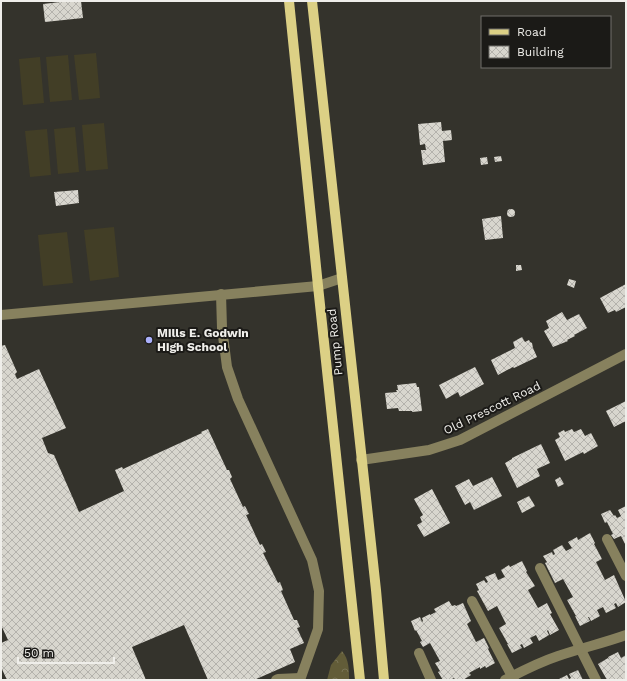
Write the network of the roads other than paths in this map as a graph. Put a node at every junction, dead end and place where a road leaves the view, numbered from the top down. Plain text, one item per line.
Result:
1 (289, 1) edge
2 (312, 1) edge
3 (342, 278) junction
4 (318, 286) junction
5 (222, 294) junction
6 (1, 315) edge
7 (626, 354) edge
8 (361, 460) junction
9 (607, 539) dead end
10 (540, 568) dead end
11 (626, 576) edge
12 (472, 601) dead end
13 (626, 634) edge
14 (581, 648) junction
15 (419, 653) dead end
16 (300, 679) edge
17 (510, 679) edge
18 (276, 680) edge
19 (360, 680) edge
20 (384, 680) edge
21 (431, 680) edge
22 (596, 680) edge

1 - 4 main road, Pump Road
2 - 3 main road, Pump Road
3 - 4 street
3 - 8 main road, Pump Road
4 - 5 street
4 - 19 main road, Pump Road
5 - 6 street
5 - 16 street
7 - 8 street, Old Prescott Road
8 - 20 main road, Pump Road
9 - 11 street
10 - 14 street
12 - 17 street
13 - 14 street
14 - 17 street
14 - 22 street
15 - 21 street
16 - 18 street

